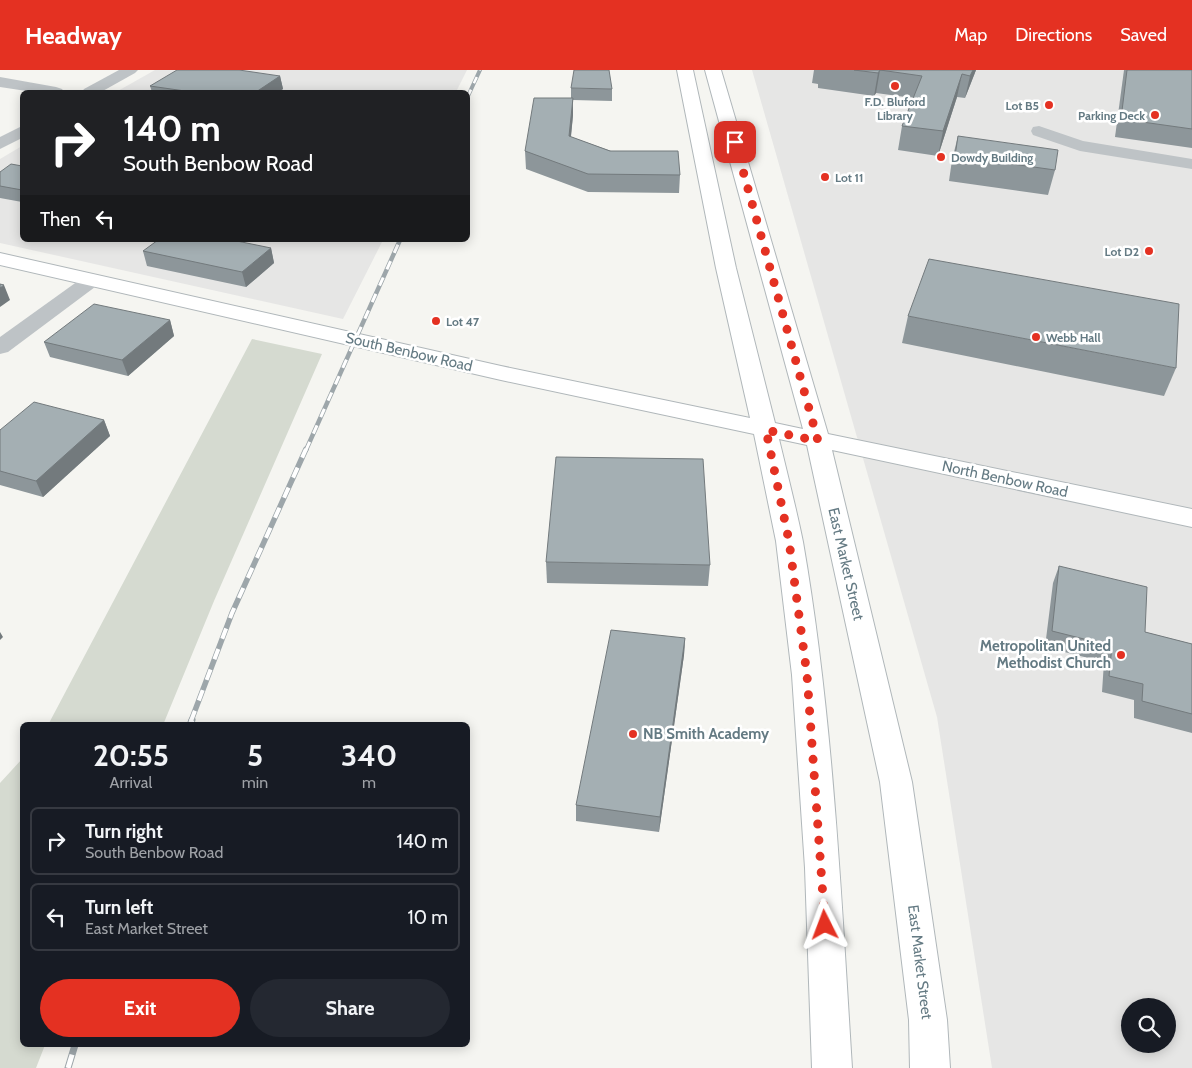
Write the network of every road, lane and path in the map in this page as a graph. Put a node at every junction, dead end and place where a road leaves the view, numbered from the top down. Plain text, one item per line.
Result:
1 (130, 70) edge
2 (685, 70) edge
3 (714, 70) edge
4 (0, 82) edge
5 (45, 90) edge
6 (94, 90) edge
7 (692, 113) junction
8 (1039, 131) dead end
9 (20, 132) edge
10 (0, 144) edge
11 (1192, 164) edge
12 (743, 172) junction
13 (0, 259) edge
14 (92, 280) junction
15 (0, 347) edge
16 (766, 430) junction
17 (818, 441) junction
18 (1192, 518) edge
19 (832, 1068) edge
20 (930, 1068) edge

1 - 6 street
2 - 7 main road
3 - 12 main road, East Market Street
4 - 5 street
7 - 12 main road
7 - 16 main road
8 - 11 street
9 - 10 street
12 - 17 main road, East Market Street
13 - 14 main road, South Benbow Road
14 - 15 street
14 - 16 main road, South Benbow Road
16 - 17 main road, South Benbow Road
16 - 19 main road
17 - 18 main road, North Benbow Road
17 - 20 main road, East Market Street

